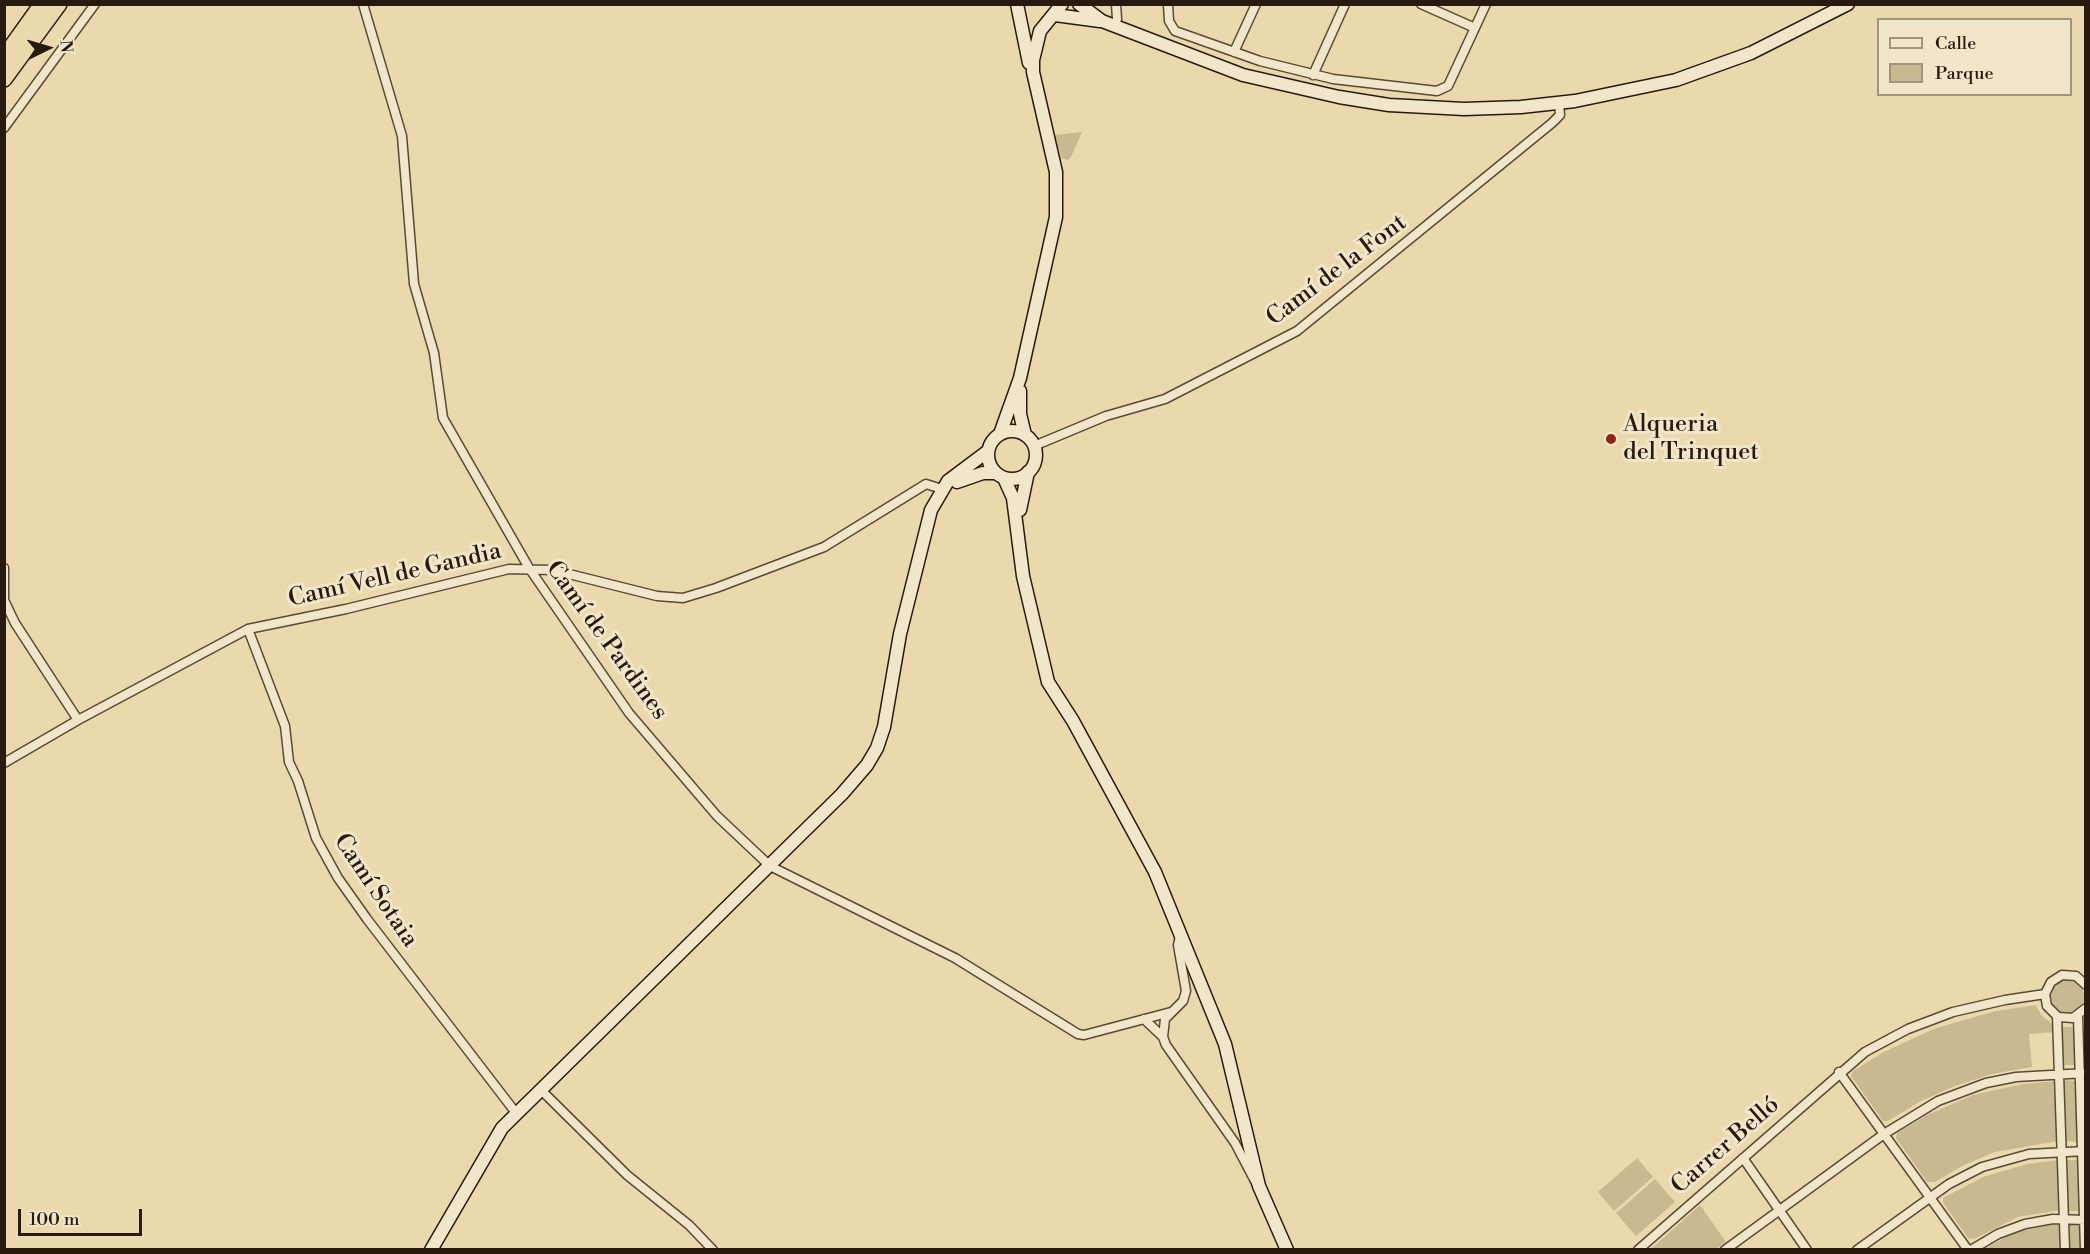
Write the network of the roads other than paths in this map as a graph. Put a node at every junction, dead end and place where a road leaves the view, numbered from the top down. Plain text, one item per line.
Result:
1 (42, 4) edge
2 (59, 4) edge
3 (95, 4) edge
4 (363, 4) edge
5 (1062, 4) edge
6 (1079, 4) edge
7 (1116, 4) edge
8 (1168, 4) edge
9 (1256, 4) edge
10 (1345, 4) edge
11 (1421, 4) edge
12 (1486, 4) edge
13 (1848, 4) edge
14 (1019, 7) edge
15 (1053, 16) junction
16 (1117, 19) dead end
17 (1102, 21) junction
18 (1475, 28) junction
19 (1234, 52) junction
20 (4, 57) edge
21 (1033, 72) junction
22 (1313, 75) junction
23 (4, 79) edge
24 (1560, 109) junction
25 (4, 128) edge
26 (1020, 378) junction
27 (1000, 434) junction
28 (1026, 435) junction
29 (1034, 446) junction
30 (988, 451) junction
31 (1028, 472) junction
32 (1000, 475) junction
33 (942, 489) junction
34 (1018, 529) junction
35 (4, 568) edge
36 (530, 568) junction
37 (4, 600) edge
38 (248, 628) junction
39 (78, 720) junction
40 (4, 763) edge
41 (770, 866) junction
42 (1180, 935) junction
43 (2085, 985) edge
44 (2045, 994) junction
45 (2085, 1008) edge
46 (1171, 1012) junction
47 (2057, 1016) junction
48 (2078, 1016) junction
49 (1144, 1019) junction
50 (1163, 1037) junction
51 (1839, 1072) junction
52 (2059, 1073) junction
53 (2082, 1073) edge
54 (540, 1089) junction
55 (516, 1113) junction
56 (1884, 1134) junction
57 (2061, 1151) junction
58 (2084, 1151) edge
59 (1743, 1158) junction
60 (1259, 1186) junction
61 (1930, 1197) junction
62 (1779, 1210) junction
63 (2064, 1218) junction
64 (2085, 1220) edge
65 (431, 1250) edge
66 (713, 1250) edge
67 (1287, 1250) edge
68 (1638, 1250) edge
69 (1725, 1250) edge
70 (1807, 1250) edge
71 (1857, 1250) edge
72 (1970, 1250) edge
73 (2065, 1250) edge
74 (2085, 1250) edge

1 - 20 highway
2 - 23 highway
3 - 25 street
4 - 36 street, Camí de Pardines
5 - 15 street
6 - 17 street
7 - 16 street
8 - 19 street
9 - 19 street
10 - 22 street
11 - 18 street
12 - 18 street
13 - 24 street
14 - 15 street
14 - 21 street
15 - 17 street
15 - 21 street
17 - 24 street
18 - 22 street
19 - 22 street
21 - 26 street
24 - 29 street, Camí de la Font
26 - 27 street
26 - 28 street
27 - 28 street
27 - 30 street
28 - 29 street
29 - 31 street
30 - 32 street
30 - 33 street
31 - 32 street
31 - 34 street
32 - 33 street
32 - 34 street
33 - 36 street, Camí Vell de Gandia
33 - 41 street
34 - 42 street
35 - 37 street
36 - 38 street, Camí Vell de Gandia
36 - 41 street, Camí de Pardines
37 - 39 street
38 - 39 street, Camí Vell de Gandia
38 - 55 street, Camí Sotaia
39 - 40 street, Camí Vell de Gandia
41 - 49 street, Camí de Pardines
41 - 54 street
42 - 46 street
42 - 60 street
43 - 44 street
44 - 47 street
44 - 51 street, Carrer Belló
45 - 48 street
46 - 49 street, Camí de Pardines
46 - 50 street
47 - 48 street
47 - 52 street
48 - 53 street
49 - 50 street
50 - 60 street
51 - 56 street
51 - 59 street, Carrer Belló
52 - 53 street
52 - 56 street
52 - 57 street
53 - 58 street
54 - 55 street
54 - 66 street
55 - 65 street
56 - 61 street
56 - 62 street
57 - 58 street
57 - 61 street
57 - 63 street
58 - 64 street
59 - 62 street
59 - 68 street, Carrer Belló
60 - 67 street
61 - 71 street
61 - 72 street
62 - 69 street
62 - 70 street
63 - 64 street
63 - 72 street
63 - 73 street
64 - 74 street

